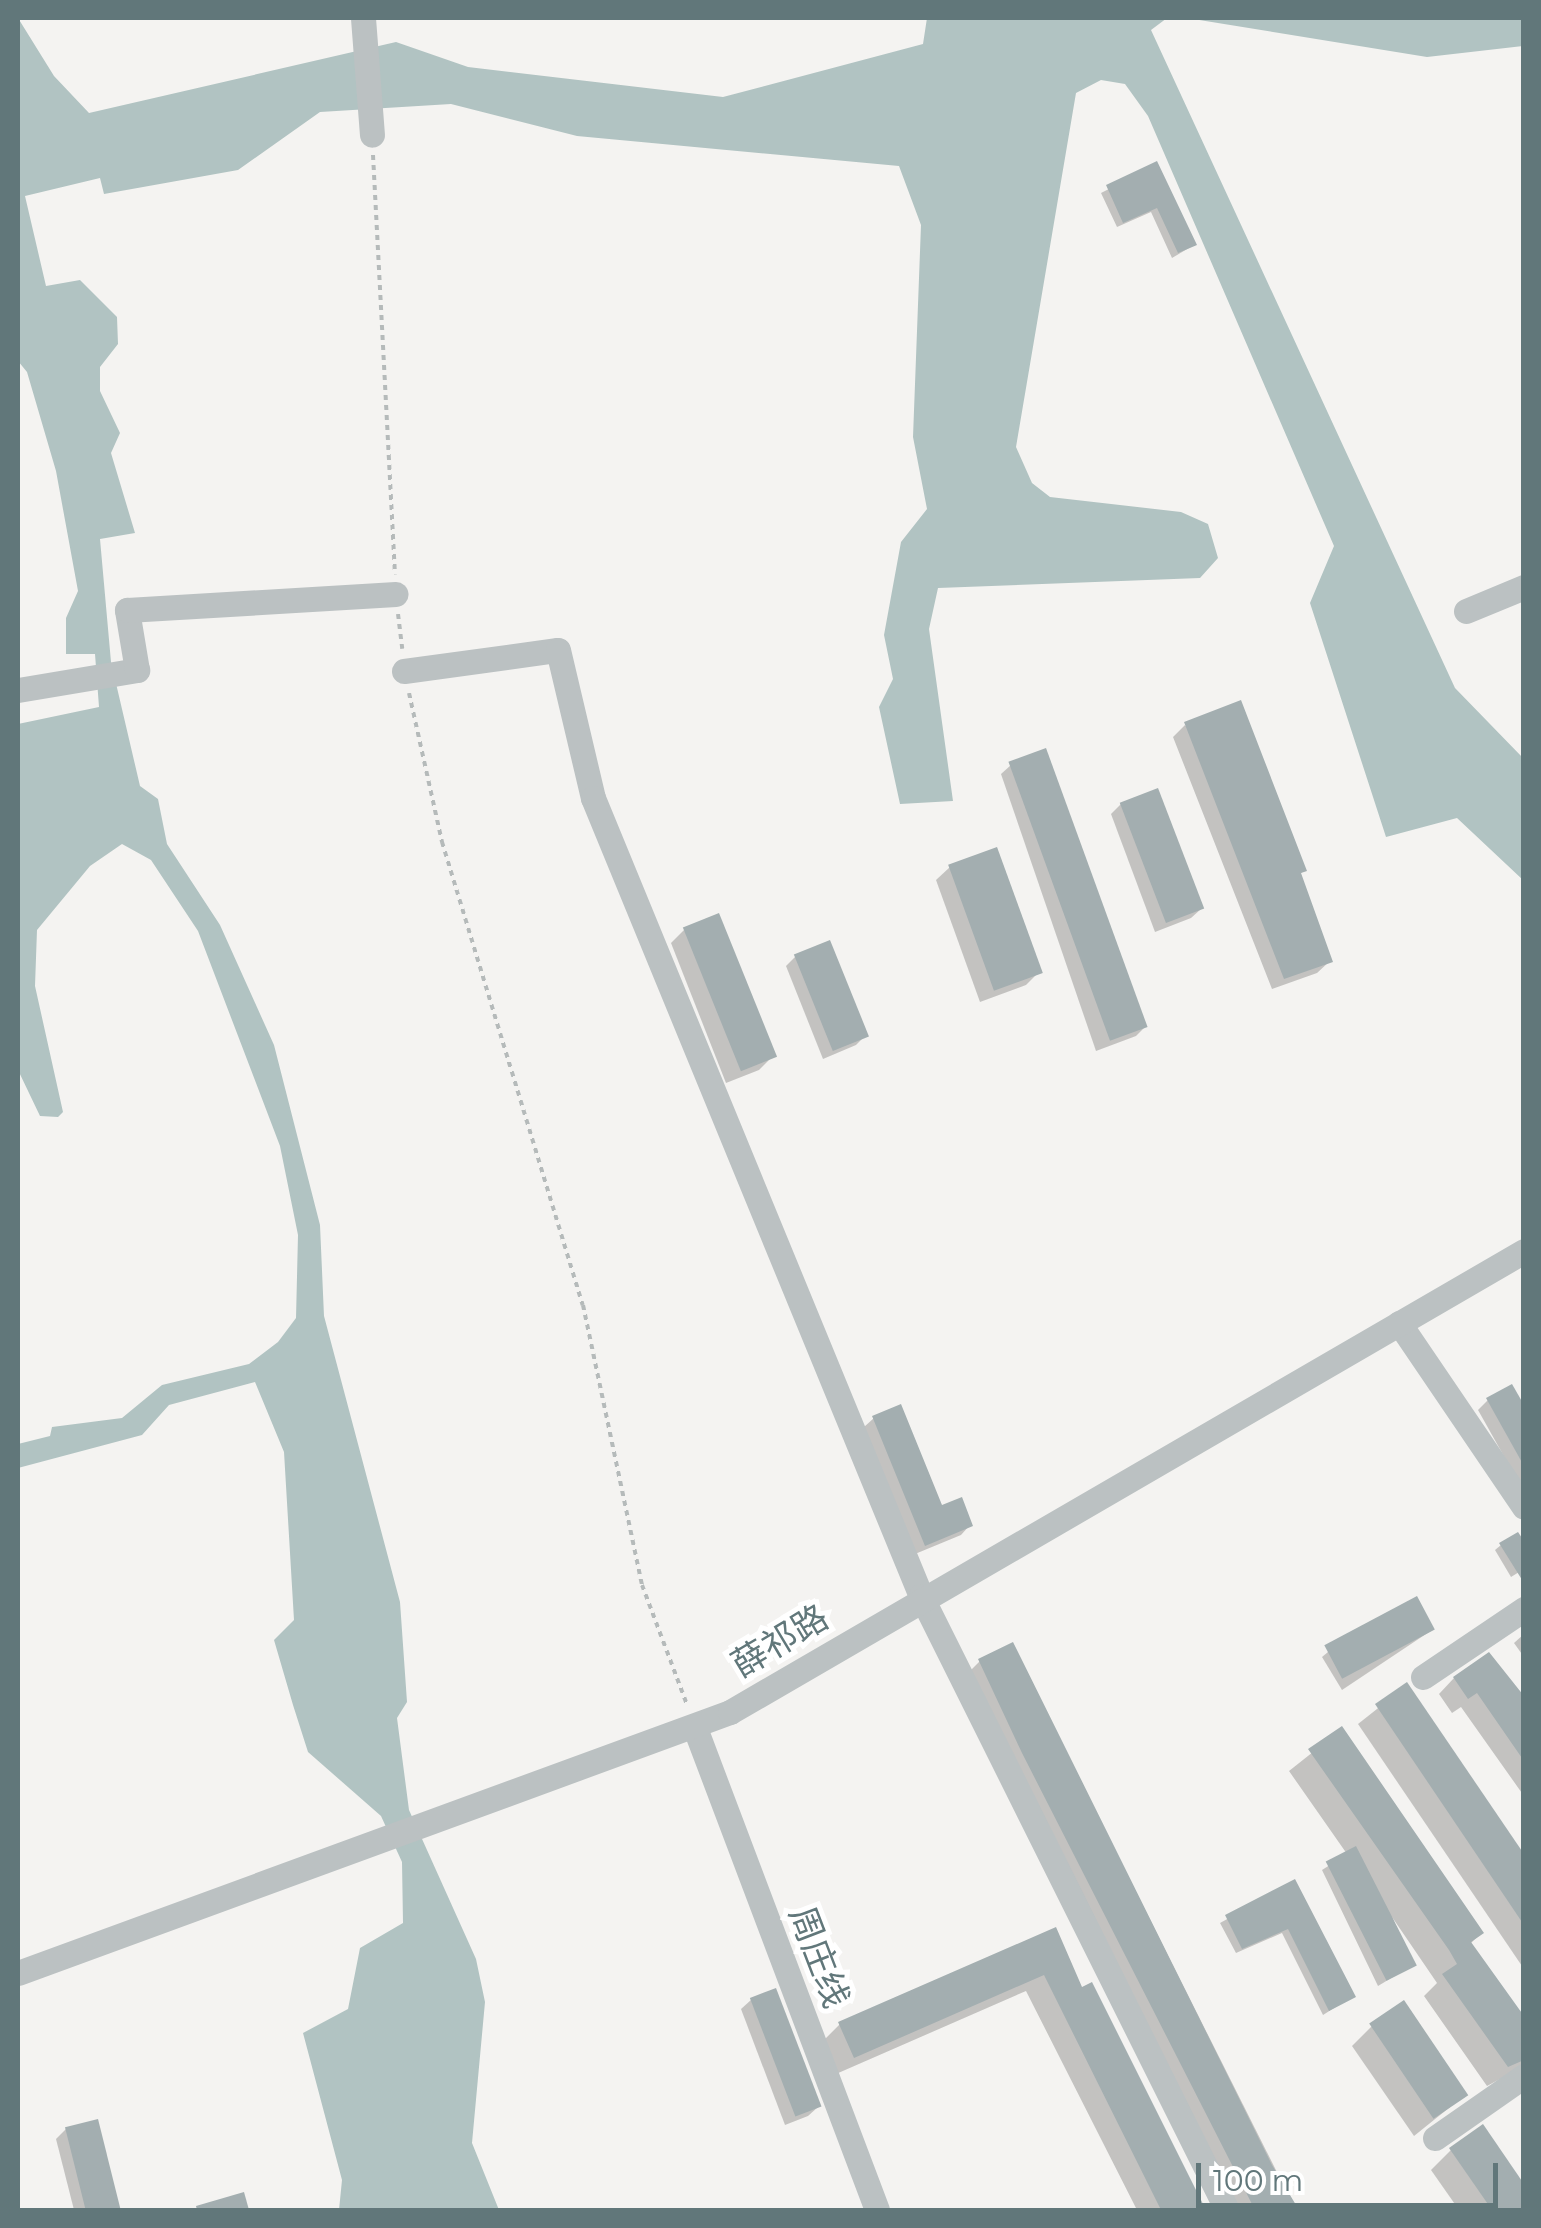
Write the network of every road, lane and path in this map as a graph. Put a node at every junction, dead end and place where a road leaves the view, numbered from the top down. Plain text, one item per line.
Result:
1 (362, 18) edge
2 (372, 135) joint
3 (1524, 587) edge
4 (396, 594) junction
5 (1466, 611) dead end
6 (404, 671) junction
7 (18, 690) edge
8 (1524, 1251) edge
9 (1400, 1323) junction
10 (1524, 1506) edge
11 (920, 1596) junction
12 (1524, 1608) edge
13 (1424, 1677) dead end
14 (695, 1728) junction
15 (19, 1966) edge
16 (1524, 2076) edge
17 (1435, 2138) dead end
18 (876, 2210) edge
19 (1227, 2210) edge

1 - 2 street
2 - 4 path
3 - 5 street
4 - 6 path
4 - 7 street
6 - 11 street
6 - 14 path
8 - 9 street, 薛祁路
9 - 10 street
9 - 11 street, 薛祁路
11 - 14 street, 薛祁路
11 - 19 street
12 - 13 street
14 - 15 street, 薛祁路
14 - 18 street, 周庄线
16 - 17 street

